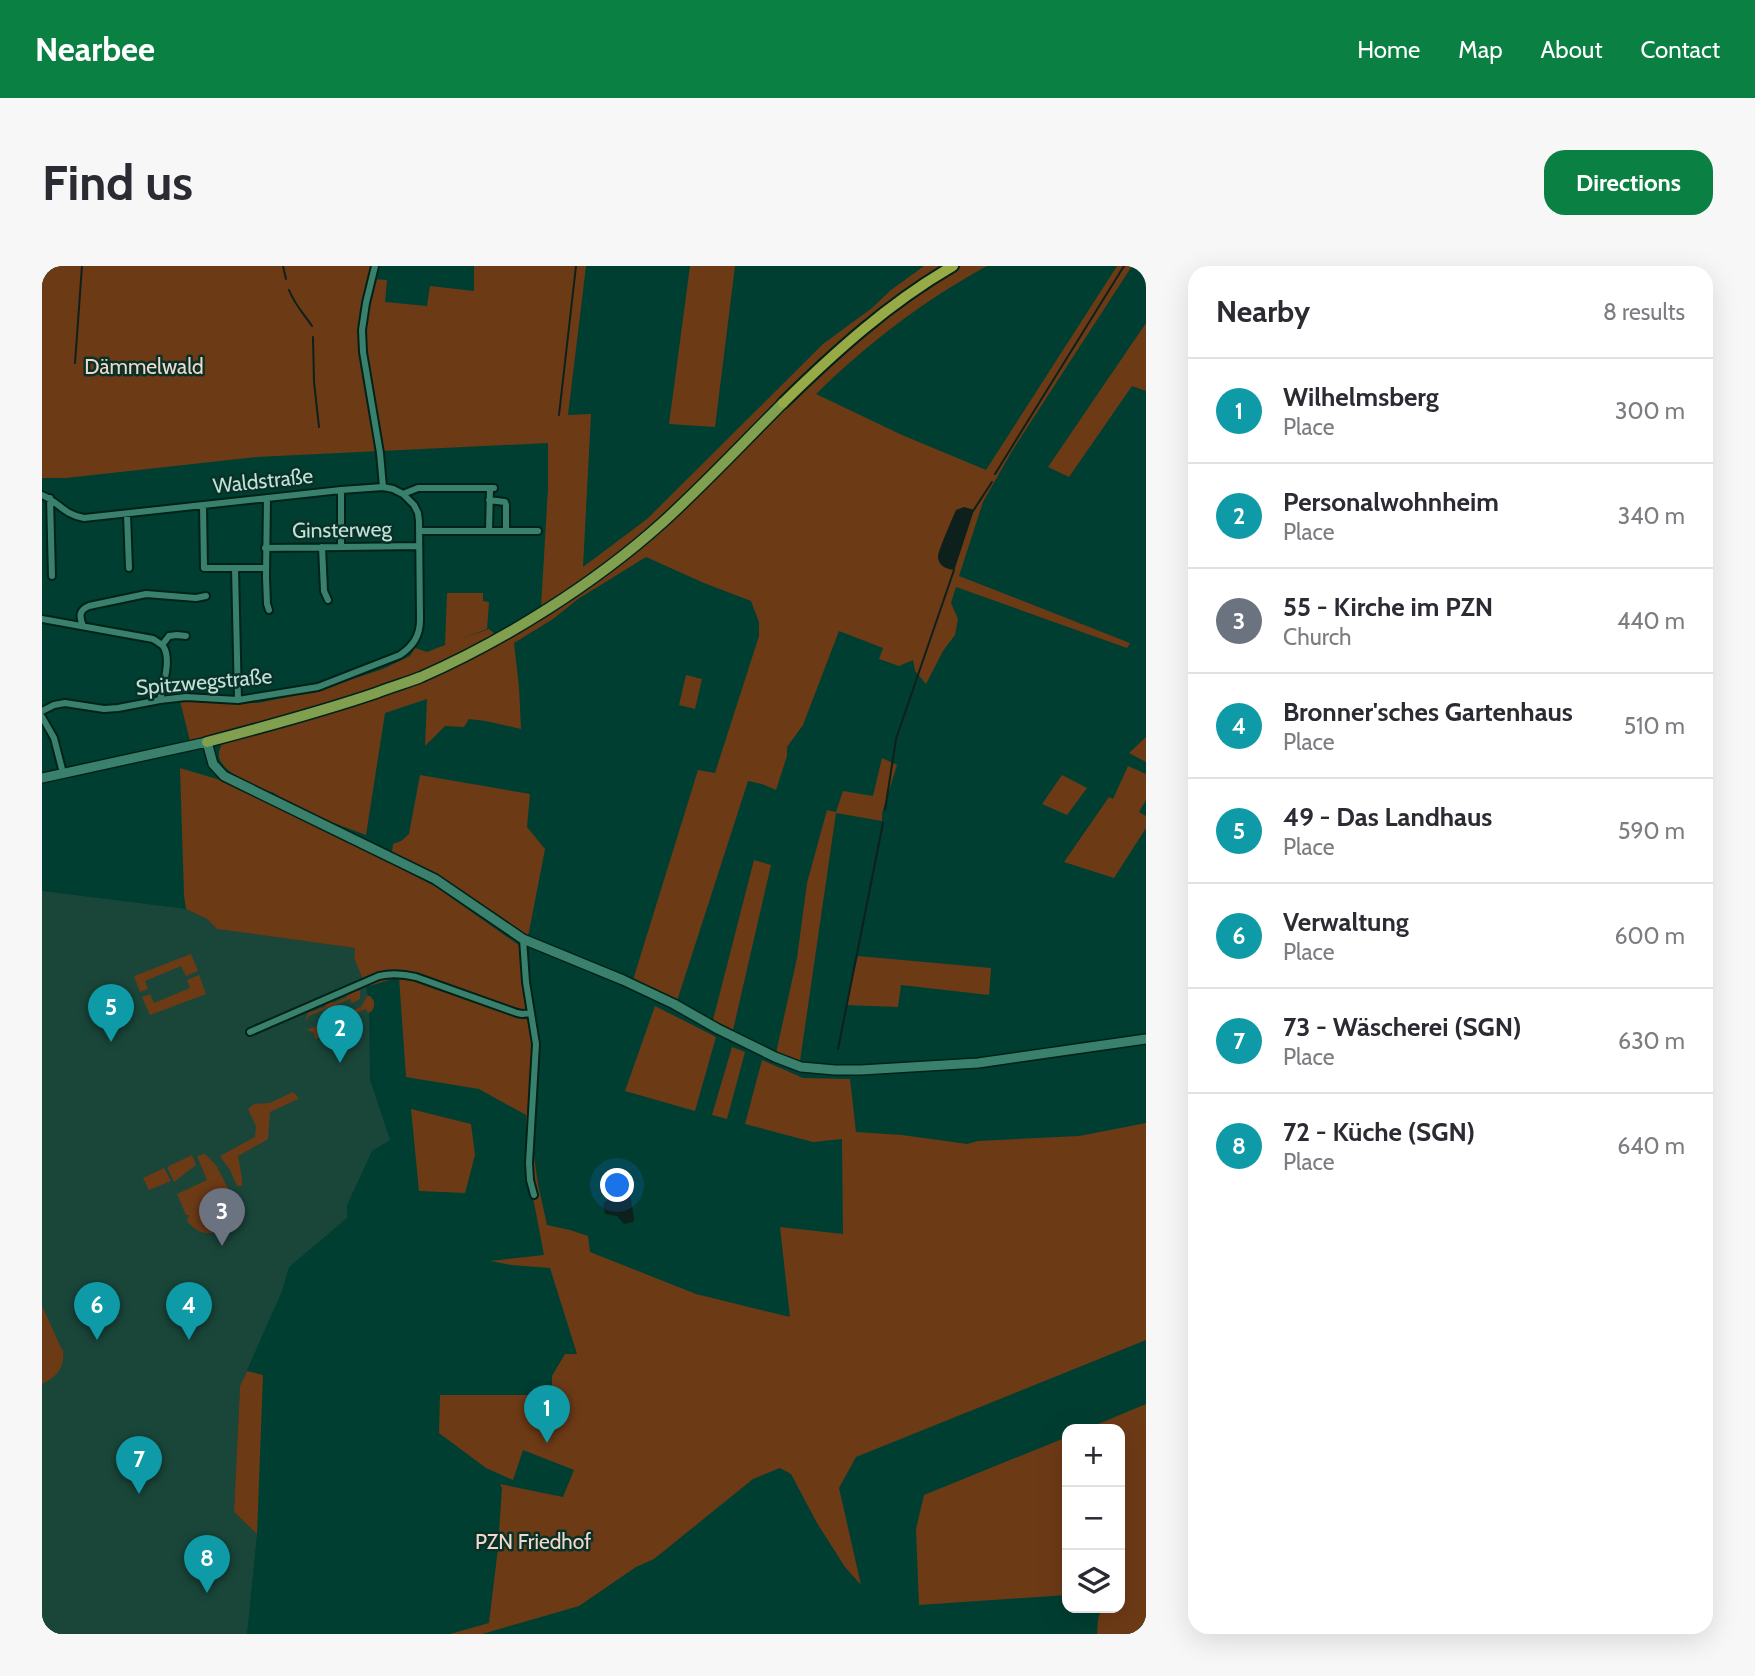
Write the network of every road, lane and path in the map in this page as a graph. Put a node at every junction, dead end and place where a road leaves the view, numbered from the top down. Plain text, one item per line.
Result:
1 (375, 266) edge
2 (953, 266) edge
3 (783, 403) joint
4 (383, 487) junction
5 (341, 490) junction
6 (403, 494) junction
7 (42, 495) edge
8 (50, 498) junction
9 (267, 498) junction
10 (489, 500) junction
11 (203, 505) junction
12 (127, 514) junction
13 (419, 531) junction
14 (489, 531) junction
15 (506, 531) junction
16 (538, 531) dead end
17 (418, 546) junction
18 (323, 547) junction
19 (341, 547) junction
20 (265, 548) junction
21 (235, 568) junction
22 (266, 568) junction
23 (129, 569) dead end
24 (52, 576) dead end
25 (206, 596) dead end
26 (328, 600) dead end
27 (269, 610) dead end
28 (42, 619) edge
29 (83, 625) junction
30 (186, 636) dead end
31 (162, 645) junction
32 (160, 700) junction
33 (238, 700) junction
34 (42, 711) edge
35 (42, 717) edge
36 (208, 742) junction
37 (63, 774) junction
38 (42, 778) edge
39 (523, 939) junction
40 (531, 1013) junction
41 (250, 1032) dead end
42 (1146, 1040) edge
43 (534, 1195) dead end

1 - 4 street
2 - 3 highway
3 - 36 main road
4 - 5 street, Waldstraße
4 - 6 street, Waldstraße
5 - 9 street, Waldstraße
5 - 19 street
6 - 10 street, Waldstraße
6 - 13 street, Spitzwegstraße
7 - 8 street, Waldstraße
8 - 12 street, Waldstraße
8 - 24 street
9 - 11 street, Waldstraße
9 - 20 street
10 - 14 street
10 - 15 street
11 - 12 street, Waldstraße
11 - 21 street
12 - 23 street
13 - 14 street
13 - 17 street, Spitzwegstraße
14 - 15 street
15 - 16 street
17 - 19 street, Ginsterweg
17 - 33 street, Spitzwegstraße
18 - 19 street, Ginsterweg
18 - 20 street, Ginsterweg
18 - 26 street
20 - 22 street
21 - 22 street
21 - 33 street
22 - 27 street
25 - 29 street
28 - 29 street
29 - 31 street
30 - 31 street
31 - 32 street
32 - 33 street, Spitzwegstraße
32 - 34 street, Spitzwegstraße
35 - 37 street
36 - 37 main road
36 - 39 main road
37 - 38 main road
39 - 40 street
39 - 42 main road
40 - 41 street
40 - 43 street

